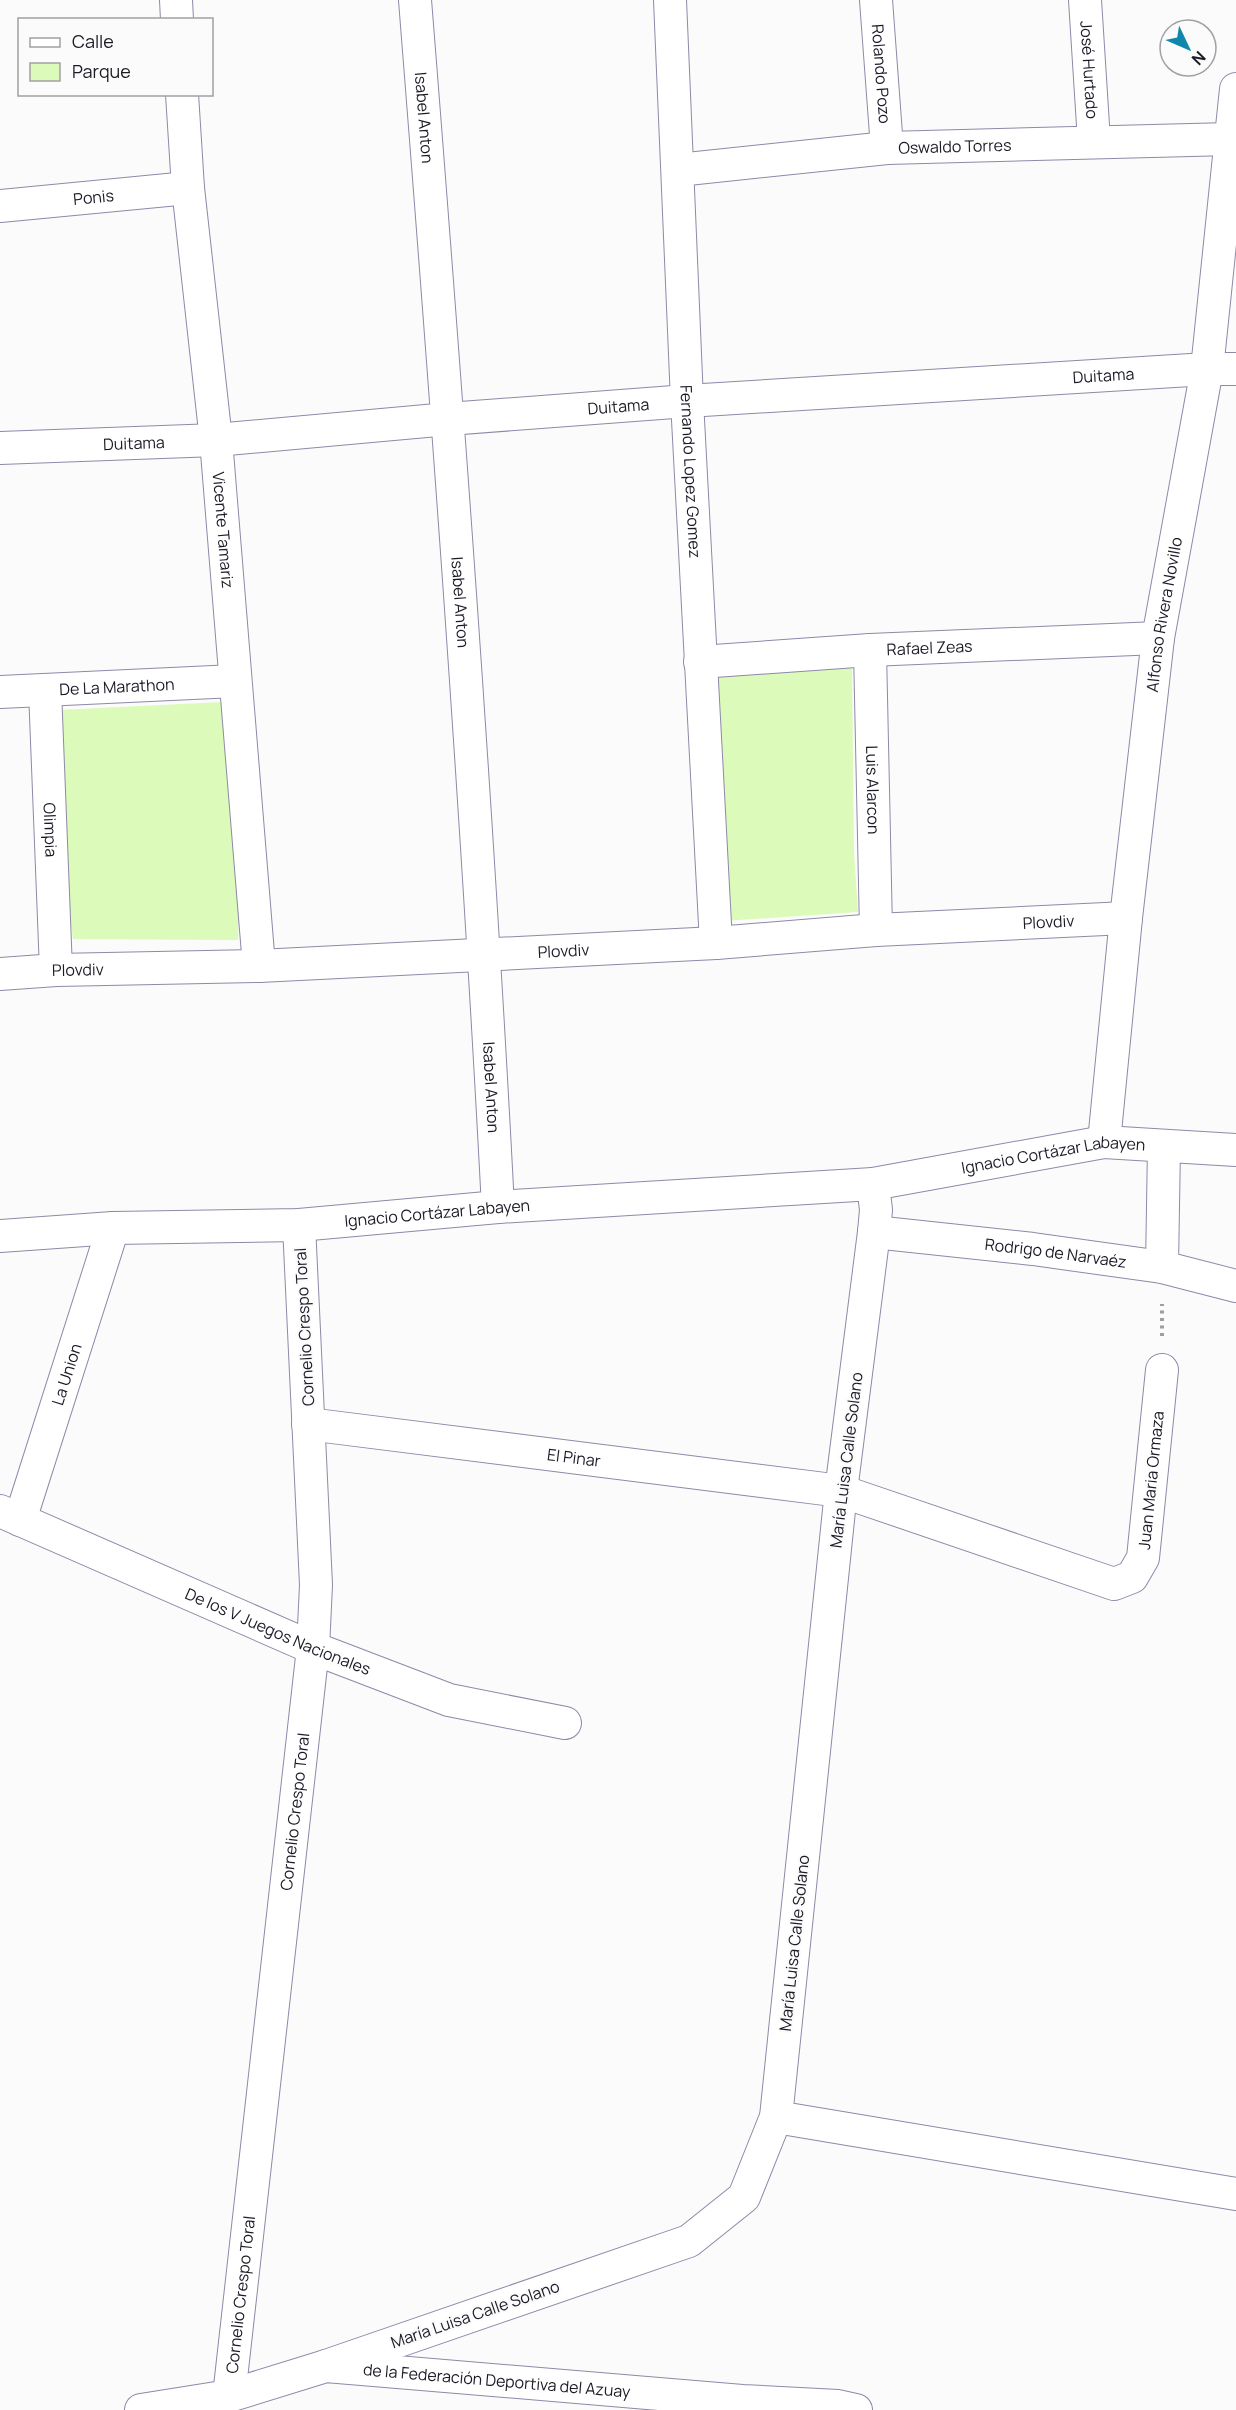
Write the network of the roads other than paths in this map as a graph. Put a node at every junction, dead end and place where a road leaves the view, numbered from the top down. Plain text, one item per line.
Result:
1 (176, 0) edge
2 (415, 0) edge
3 (670, 0) edge
4 (876, 0) edge
5 (1085, 0) edge
6 (177, 18) edge
7 (1236, 89) edge
8 (182, 96) edge
9 (1230, 139) junction
10 (1094, 141) junction
11 (887, 148) junction
12 (678, 170) junction
13 (188, 188) junction
14 (0, 206) edge
15 (1222, 369) edge
16 (687, 401) junction
17 (448, 419) junction
18 (216, 440) junction
19 (0, 448) edge
20 (1158, 638) junction
21 (870, 650) junction
22 (700, 662) junction
23 (235, 681) junction
24 (45, 690) junction
25 (0, 692) edge
26 (1126, 918) junction
27 (876, 930) junction
28 (716, 944) junction
29 (484, 954) junction
30 (259, 966) junction
31 (56, 970) junction
32 (0, 974) edge
33 (1104, 1143) junction
34 (1164, 1146) junction
35 (1236, 1150) edge
36 (873, 1184) junction
37 (498, 1207) junction
38 (298, 1226) junction
39 (113, 1228) junction
40 (874, 1232) junction
41 (0, 1236) edge
42 (1162, 1267) junction
43 (1236, 1286) edge
44 (1162, 1370) road end
45 (308, 1424) junction
46 (841, 1491) junction
47 (10, 1515) edge
48 (313, 1648) junction
49 (565, 1723) dead end
50 (776, 2117) junction
51 (1236, 2194) edge
52 (326, 2366) junction
53 (229, 2396) junction
54 (141, 2410) edge
55 (856, 2410) edge

1 - 6 street
2 - 17 street, Isabel Anton
3 - 12 street, Fernando Lopez Gomez
4 - 11 street, Rolando Pozo
5 - 10 street, José Hurtado
7 - 9 street, Alfonso Rivera Novillo
8 - 13 street, Vicente Tamariz
9 - 10 street, Oswaldo Torres
9 - 15 street, Alfonso Rivera Novillo
10 - 11 street, Oswaldo Torres
11 - 12 street, Oswaldo Torres
12 - 16 street, Fernando Lopez Gomez
13 - 14 street, Ponis
13 - 18 street, Vicente Tamariz
15 - 16 street, Duitama
15 - 20 street, Alfonso Rivera Novillo
16 - 17 street, Duitama
16 - 22 street, Fernando Lopez Gomez
17 - 18 street, Duitama
17 - 29 street, Isabel Anton
18 - 19 street, Duitama
18 - 23 street, Vicente Tamariz
20 - 21 street, Rafael Zeas
20 - 26 street, Alfonso Rivera Novillo
21 - 22 street, Rafael Zeas
21 - 27 street, Luis Alarcon
22 - 28 street, Fernando Lopez Gomez
23 - 24 street, De La Marathon
23 - 30 street, Vicente Tamariz
24 - 25 street, De La Marathon
24 - 31 street, Olimpia
26 - 27 street, Plovdiv
26 - 33 street, Alfonso Rivera Novillo
27 - 28 street, Plovdiv
28 - 29 street, Plovdiv
29 - 30 street, Plovdiv
29 - 37 street, Isabel Anton
30 - 31 street, Plovdiv
31 - 32 street, Plovdiv
33 - 34 street, Ignacio Cortázar Labayen
33 - 36 street, Ignacio Cortázar Labayen
34 - 35 street, Ignacio Cortázar Labayen
34 - 42 street
36 - 37 street, Ignacio Cortázar Labayen
36 - 40 street
37 - 38 street, Ignacio Cortázar Labayen
38 - 39 street, Ignacio Cortázar Labayen
38 - 45 street, Cornelio Crespo Toral
39 - 41 street, Ignacio Cortázar Labayen
39 - 47 street, La Union
40 - 42 street, Rodrigo de Narvaéz
40 - 46 street, María Luisa Calle Solano
42 - 43 street, Rodrigo de Narvaéz
44 - 46 street, Juan Maria Ormaza
45 - 46 street, El Pinar
45 - 48 street, Cornelio Crespo Toral
46 - 50 street, María Luisa Calle Solano
47 - 48 street, De los V Juegos Nacionales
48 - 49 street, De los V Juegos Nacionales
48 - 53 street, Cornelio Crespo Toral
50 - 51 street
50 - 52 street, María Luisa Calle Solano
52 - 53 street, de la Federación Deportiva del Azuay
52 - 55 street, de la Federación Deportiva del Azuay
53 - 54 street, de la Federación Deportiva del Azuay

